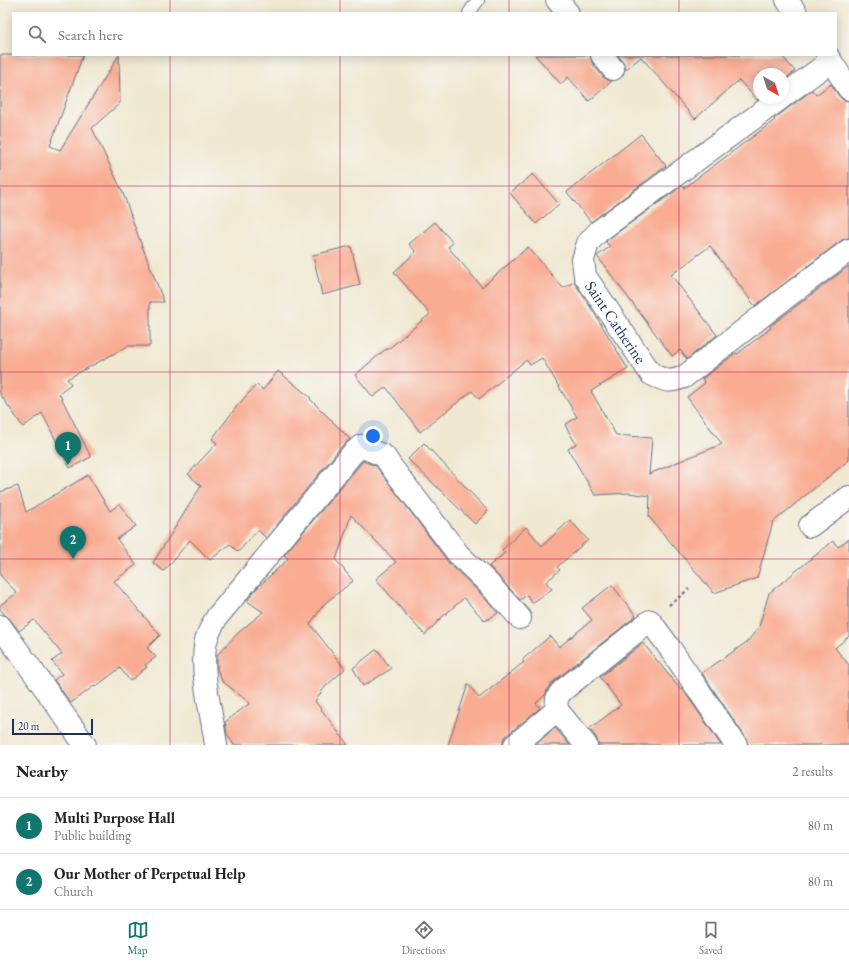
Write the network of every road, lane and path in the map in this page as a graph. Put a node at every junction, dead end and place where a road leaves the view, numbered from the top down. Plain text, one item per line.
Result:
1 (478, 0) edge
2 (558, 0) edge
3 (787, 0) edge
4 (470, 12) edge
5 (567, 12) edge
6 (795, 12) edge
7 (829, 58) edge
8 (849, 88) edge
9 (789, 91) edge
10 (772, 104) edge
11 (849, 250) edge
12 (849, 497) edge
13 (810, 526) dead end
14 (520, 618) dead end
15 (0, 626) edge
16 (557, 710) junction
17 (85, 745) edge
18 (216, 745) edge
19 (515, 745) edge
20 (586, 745) edge
21 (736, 745) edge

1 - 4 lane
2 - 5 street
3 - 6 street
7 - 8 street
7 - 9 street, Saint Catherine
10 - 11 street, Saint Catherine
12 - 13 street
14 - 18 street
15 - 17 street
16 - 19 street
16 - 20 street
16 - 21 street

